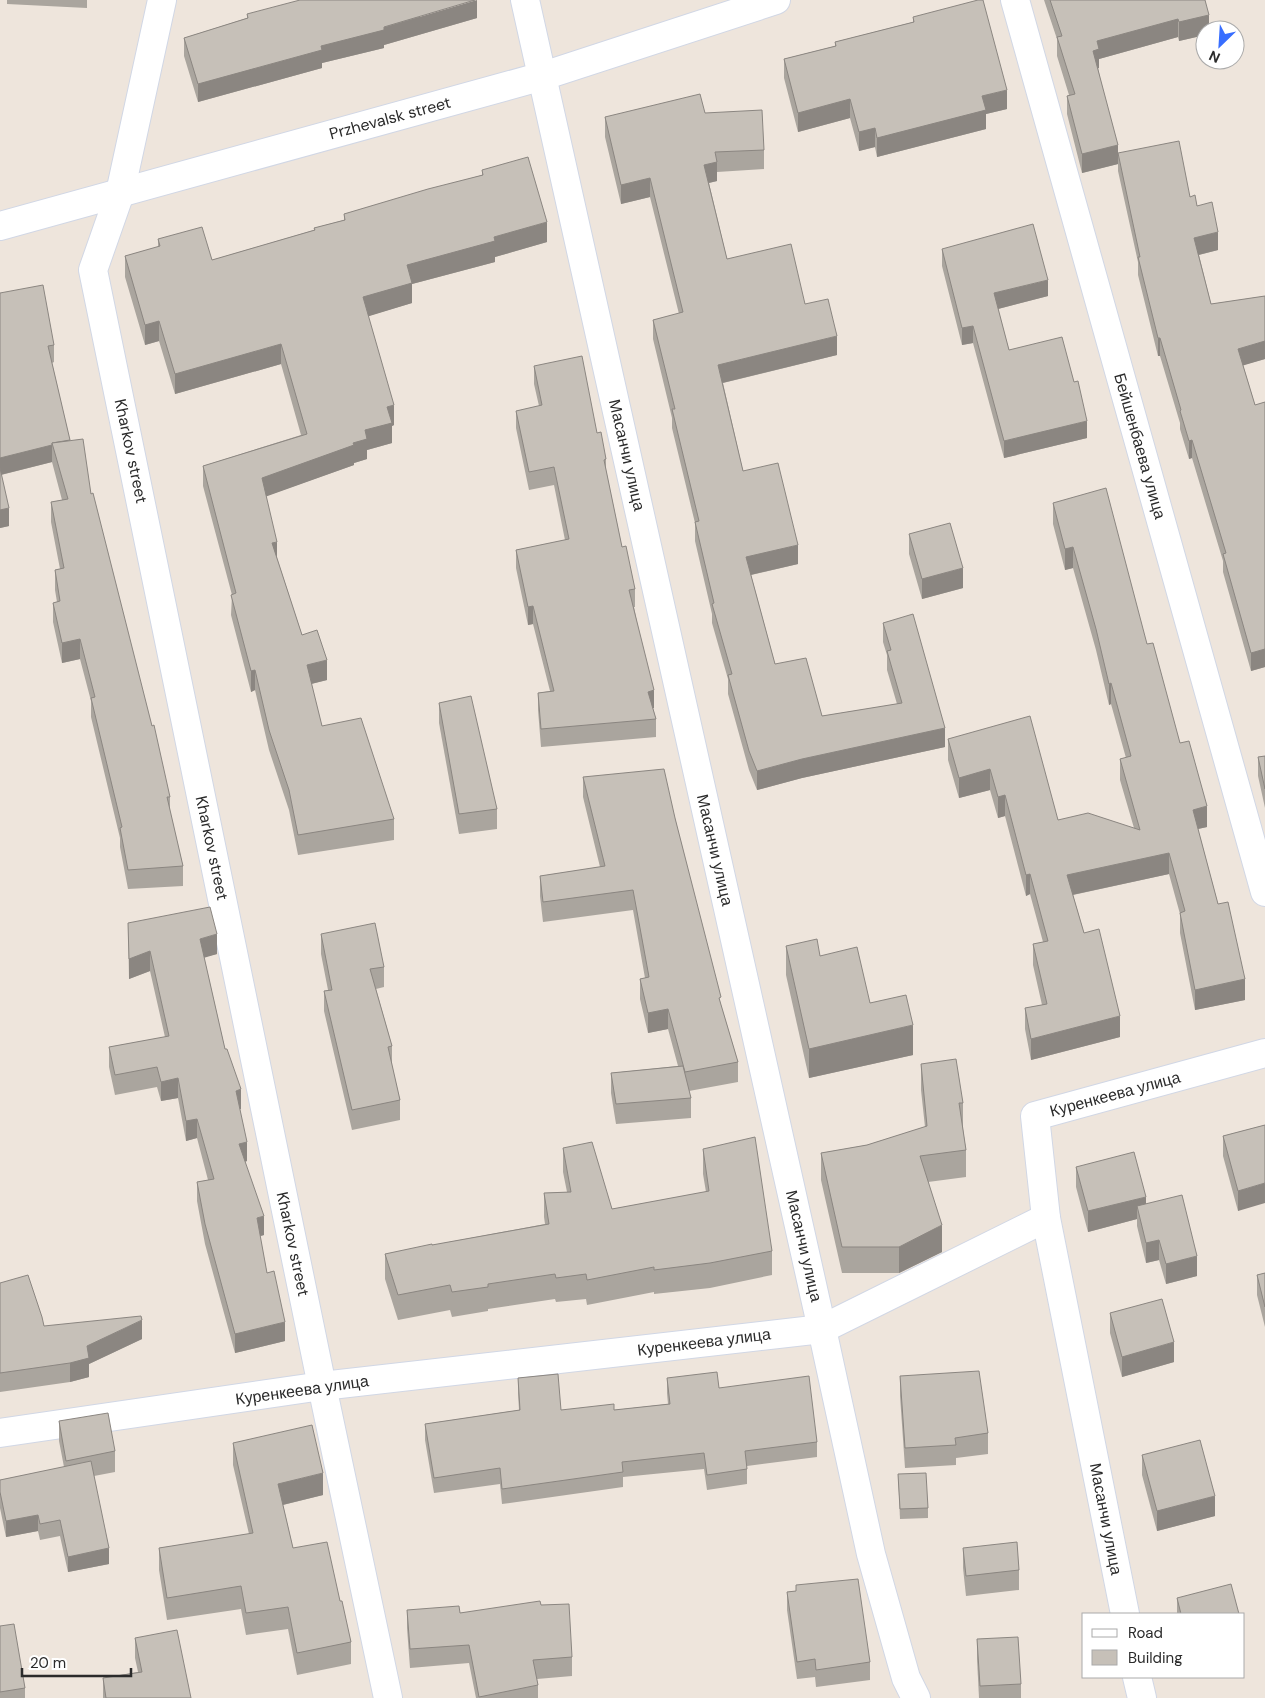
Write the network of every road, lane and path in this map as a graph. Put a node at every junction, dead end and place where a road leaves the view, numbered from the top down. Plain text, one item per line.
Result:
1 (162, 0) edge
2 (525, 0) edge
3 (776, 0) edge
4 (1015, 0) edge
5 (543, 76) junction
6 (120, 193) junction
7 (0, 226) edge
8 (1265, 892) edge
9 (1265, 1053) edge
10 (1046, 1218) junction
11 (822, 1328) junction
12 (322, 1386) junction
13 (0, 1433) edge
14 (1125, 1613) edge
15 (1137, 1678) edge
16 (388, 1698) edge
17 (916, 1698) edge
18 (1142, 1698) edge

1 - 6 street, Kharkov street
2 - 5 street, Масанчи улица
3 - 5 street, Przhevalsk street
4 - 8 street, Бейшенбаева улица
5 - 6 street, Przhevalsk street
5 - 11 street, Масанчи улица
6 - 7 street, Przhevalsk street
6 - 12 street, Kharkov street
9 - 10 street, Куренкеева улица
10 - 11 street, Куренкеева улица
10 - 14 street, Масанчи улица
11 - 12 street, Куренкеева улица
11 - 17 street, Масанчи улица
12 - 13 street, Куренкеева улица
12 - 16 street, Kharkov street
15 - 18 street

